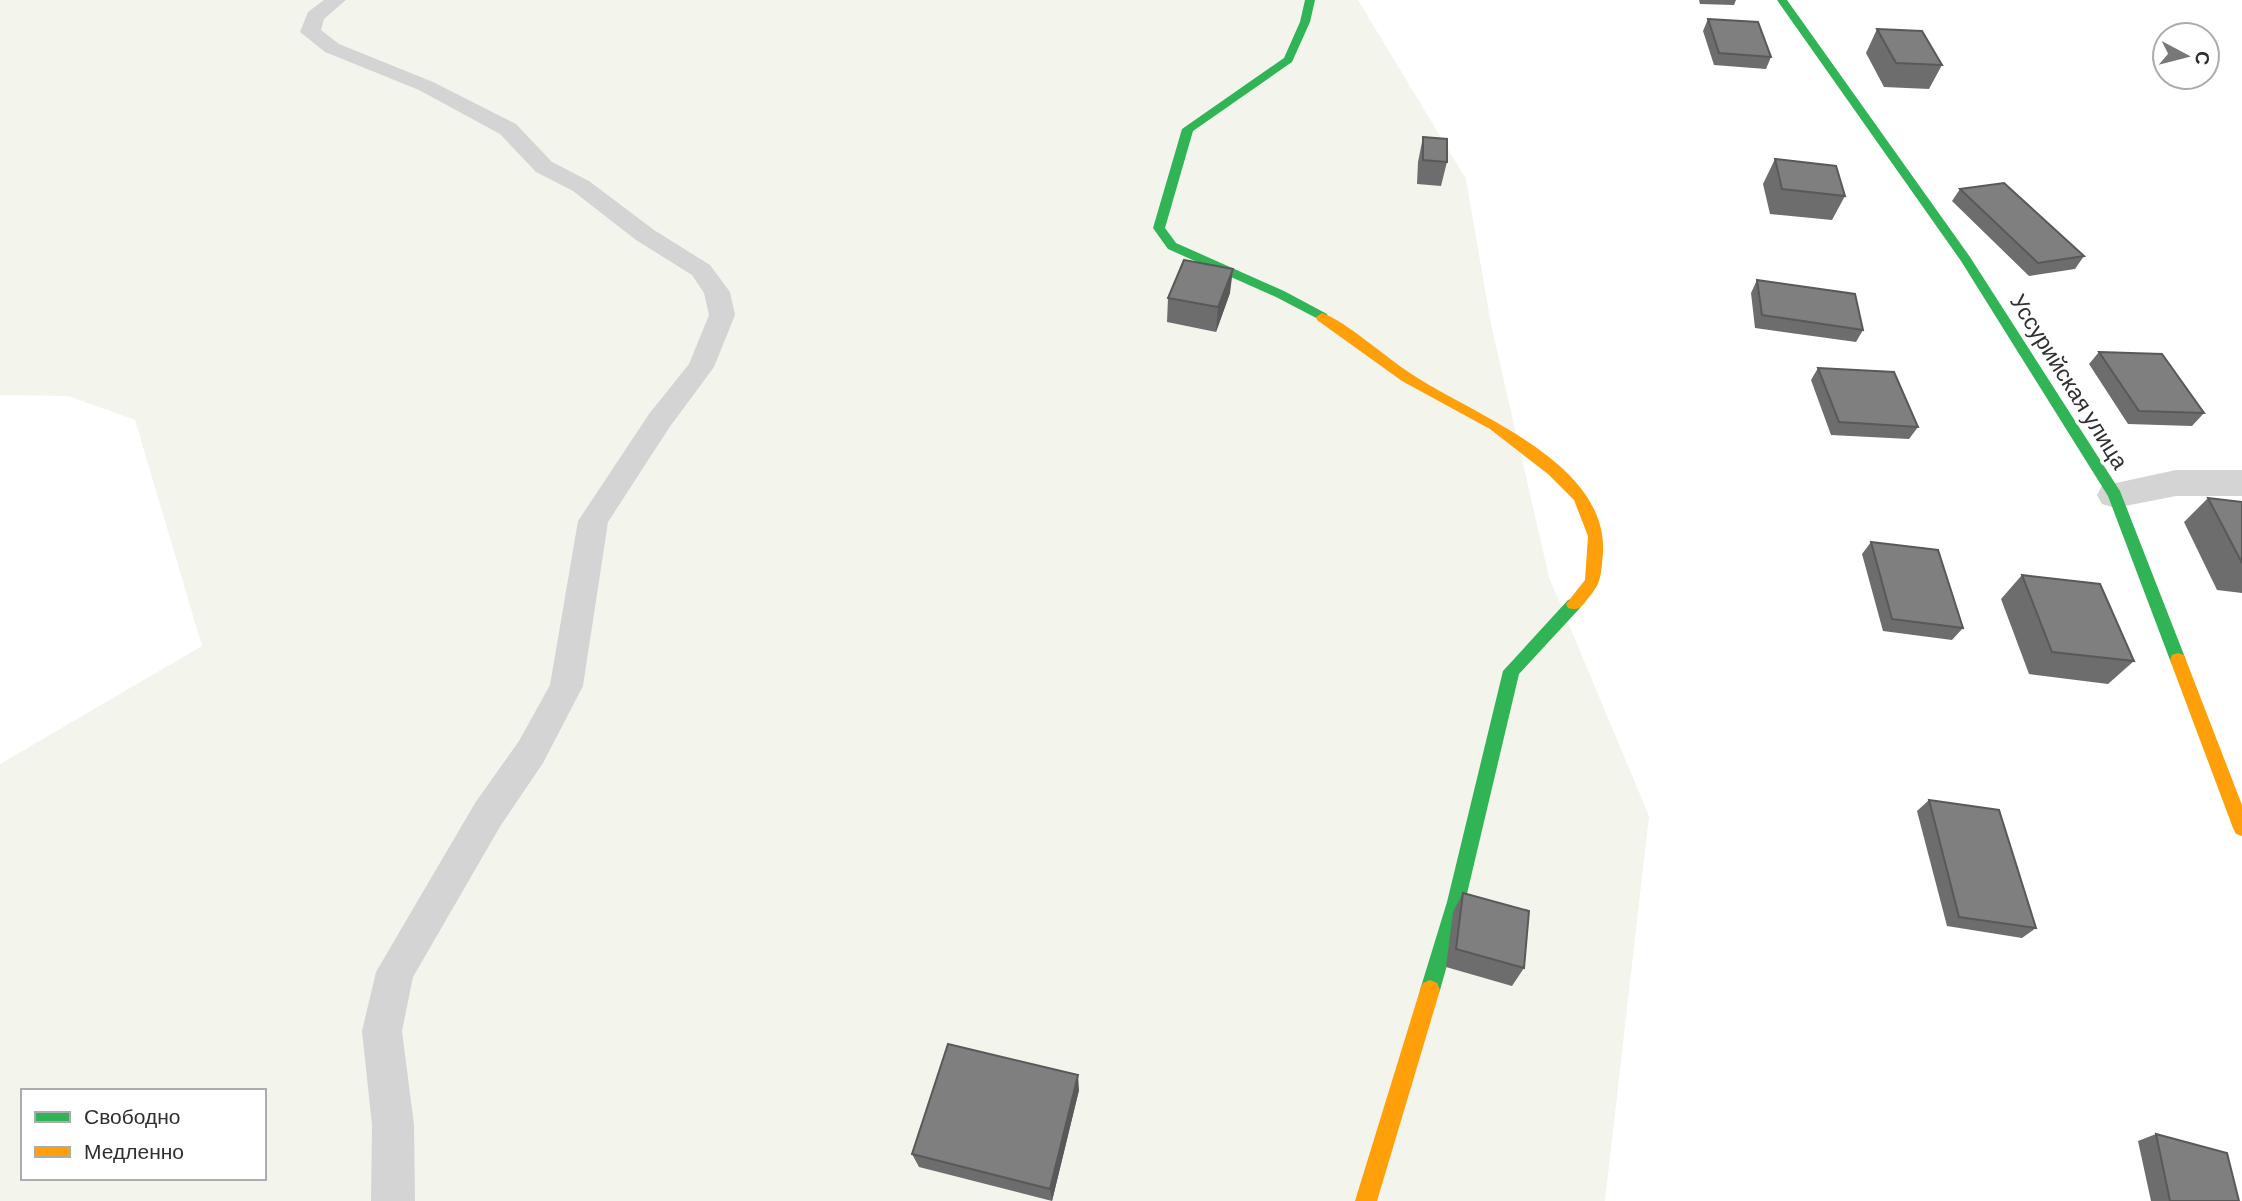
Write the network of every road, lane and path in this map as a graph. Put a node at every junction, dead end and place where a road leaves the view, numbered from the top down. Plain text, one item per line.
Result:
1 (336, 0) edge
2 (1310, 0) edge
3 (1782, 0) edge
4 (2242, 483) edge
5 (2115, 495) junction
6 (2242, 828) edge
7 (393, 1201) edge
8 (1366, 1201) edge

1 - 7 lane
2 - 8 street
3 - 5 street, Уссурийская улица
4 - 5 street
5 - 6 street, Уссурийская улица

